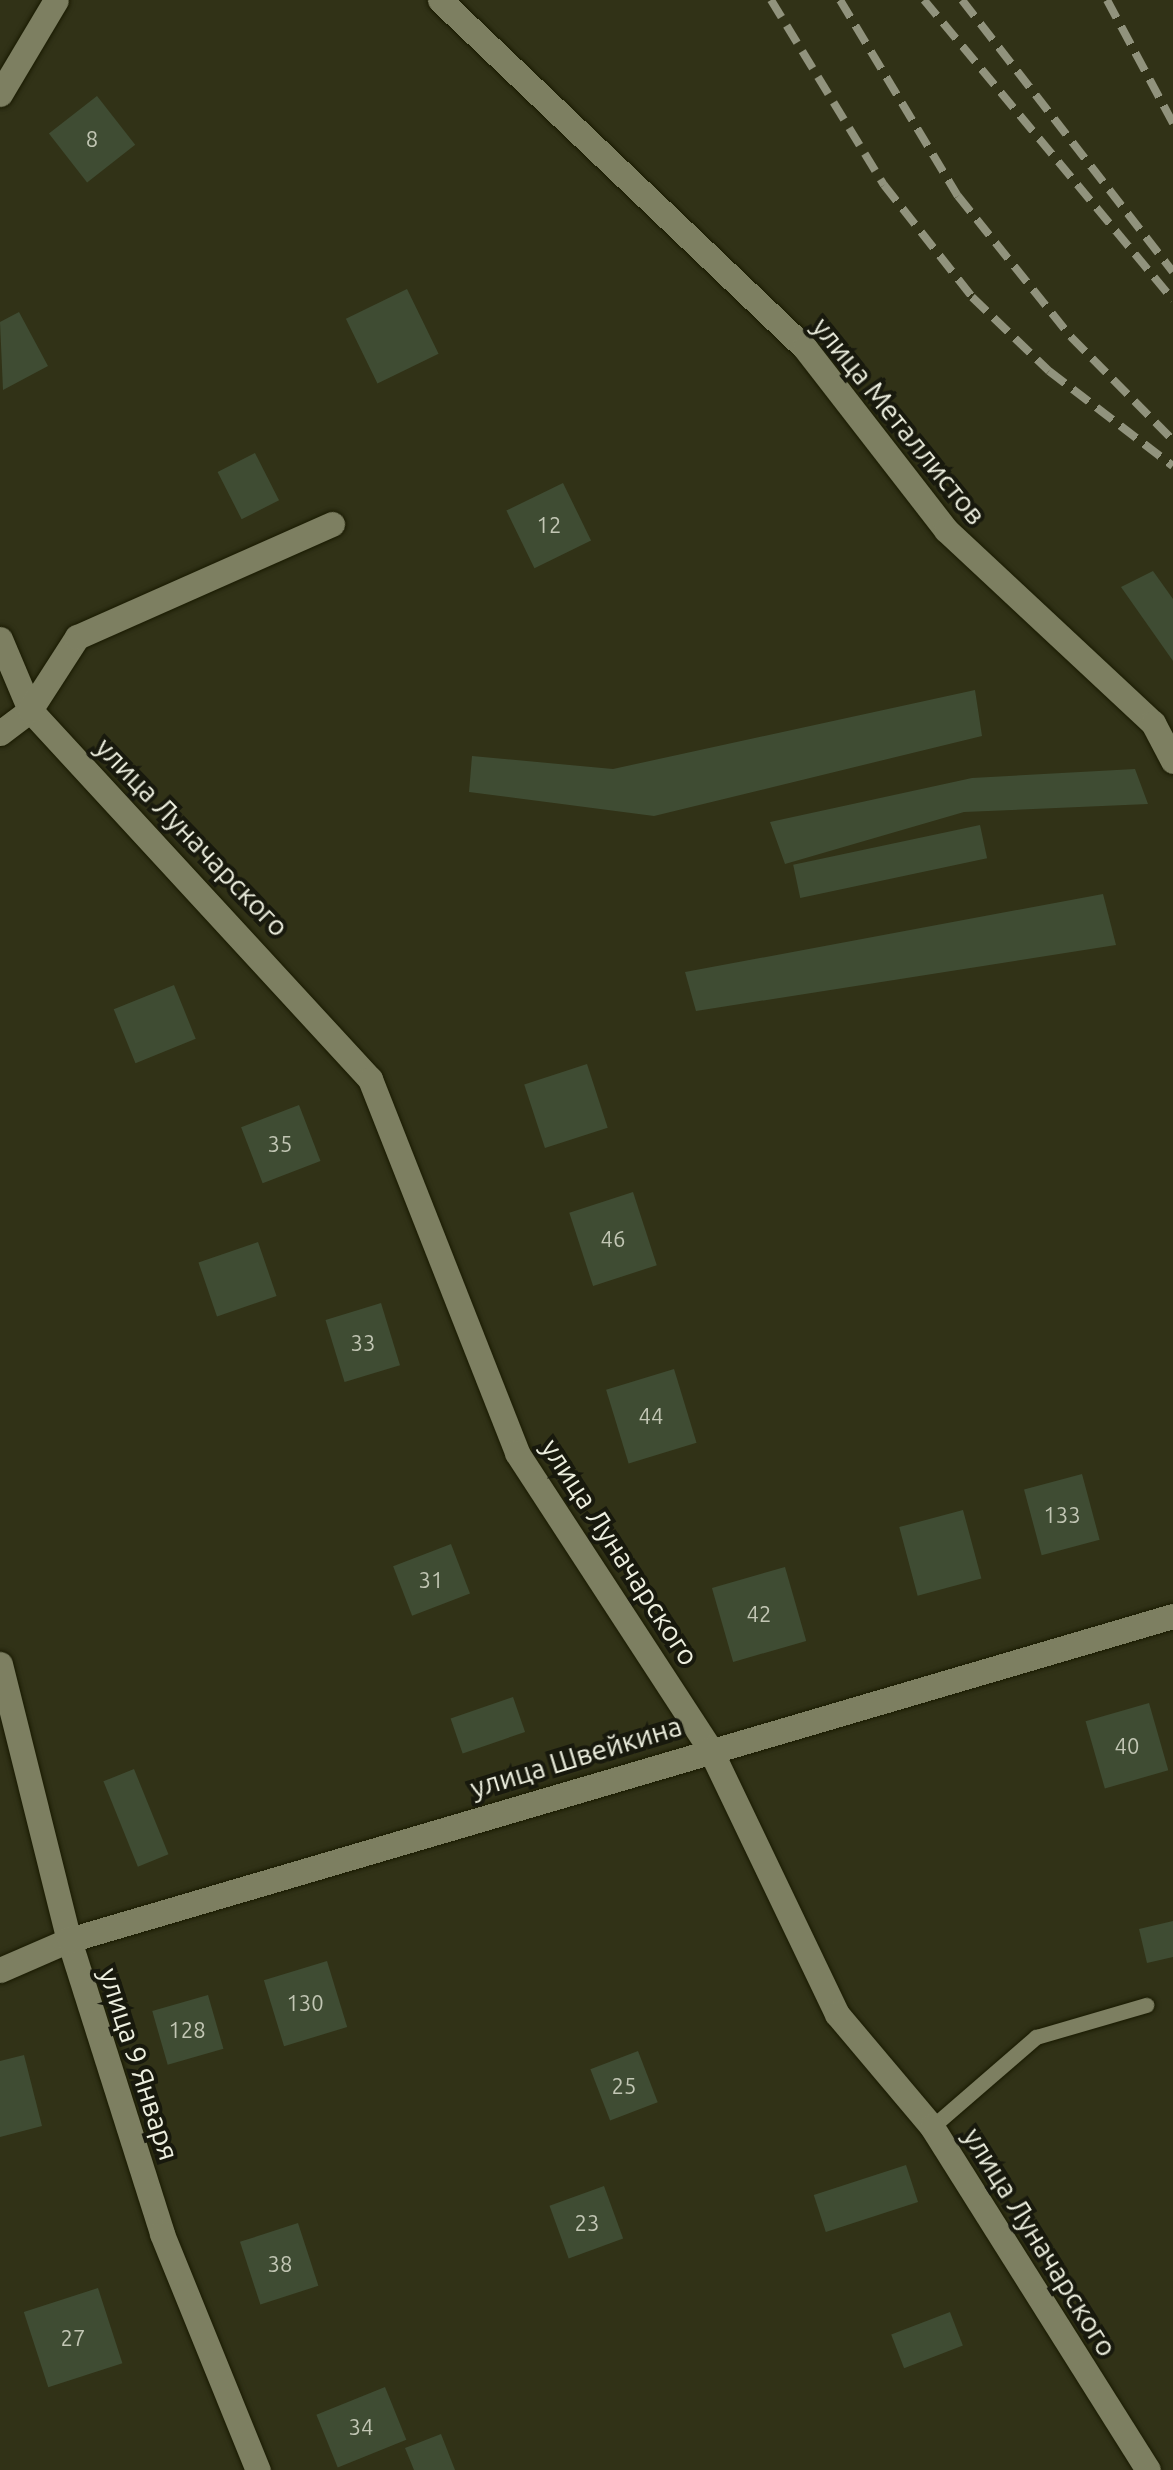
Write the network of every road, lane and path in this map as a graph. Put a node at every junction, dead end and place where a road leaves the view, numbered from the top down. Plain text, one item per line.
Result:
1 (56, 0) edge
2 (440, 0) edge
3 (0, 94) edge
4 (332, 524) dead end
5 (0, 639) edge
6 (30, 710) junction
7 (0, 733) edge
8 (1173, 761) edge
9 (1173, 1616) edge
10 (0, 1664) edge
11 (710, 1748) junction
12 (68, 1940) junction
13 (0, 1970) edge
14 (1146, 2006) dead end
15 (932, 2127) junction
16 (258, 2470) edge
17 (1148, 2470) edge

1 - 3 street
2 - 8 street, улица Металлистов
4 - 6 street
5 - 6 street, улица Луначарского
6 - 7 street
6 - 11 street, улица Луначарского
9 - 11 street, улица Швейкина
10 - 12 street, улица 9 Января
11 - 12 street, улица Швейкина
11 - 15 street, улица Луначарского
12 - 13 street, улица Швейкина
12 - 16 street, улица 9 Января
14 - 15 lane
15 - 17 street, улица Луначарского

